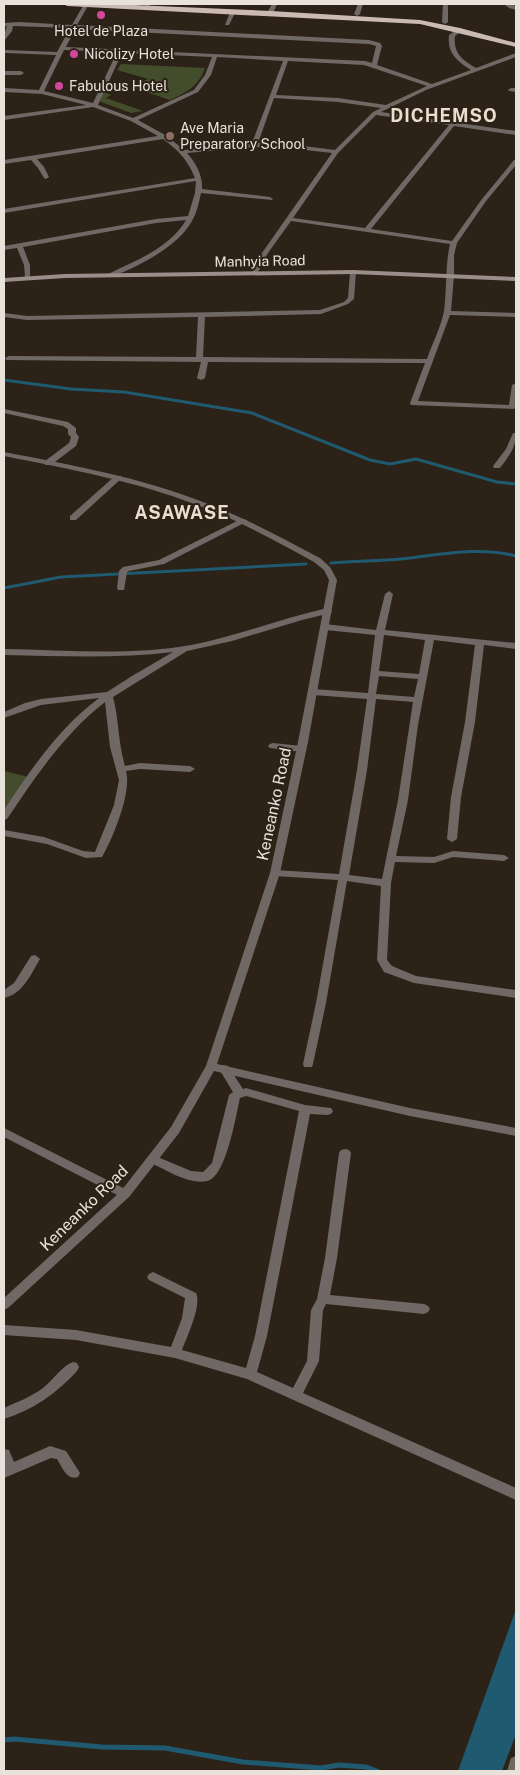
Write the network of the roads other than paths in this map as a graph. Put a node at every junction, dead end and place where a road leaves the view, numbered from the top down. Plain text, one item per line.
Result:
1 (67, 4) edge
2 (86, 4) edge
3 (118, 4) edge
4 (147, 4) edge
5 (360, 4) edge
6 (445, 4) edge
7 (507, 4) edge
8 (273, 7) edge
9 (234, 8) edge
10 (516, 8) edge
11 (357, 14) junction
12 (445, 22) junction
13 (227, 24) dead end
14 (7, 25) edge
15 (73, 27) junction
16 (460, 30) junction
17 (4, 39) edge
18 (516, 43) edge
19 (62, 48) junction
20 (120, 50) junction
21 (6, 51) dead end
22 (59, 54) junction
23 (516, 55) edge
24 (215, 56) junction
25 (286, 59) junction
26 (374, 66) junction
27 (476, 70) junction
28 (4, 73) edge
29 (21, 73) dead end
30 (433, 86) junction
31 (4, 90) edge
32 (41, 92) junction
33 (272, 96) junction
34 (95, 105) junction
35 (385, 108) junction
36 (375, 113) junction
37 (4, 118) edge
38 (134, 120) junction
39 (453, 124) junction
40 (516, 134) edge
41 (165, 138) junction
42 (254, 145) junction
43 (183, 152) junction
44 (336, 152) junction
45 (33, 158) junction
46 (516, 161) edge
47 (4, 162) edge
48 (46, 177) dead end
49 (199, 180) junction
50 (199, 191) junction
51 (270, 199) dead end
52 (4, 211) edge
53 (191, 218) junction
54 (289, 219) junction
55 (366, 231) junction
56 (454, 243) junction
57 (18, 245) junction
58 (4, 248) edge
59 (354, 272) junction
60 (255, 273) junction
61 (451, 275) junction
62 (110, 276) junction
63 (27, 277) junction
64 (516, 279) edge
65 (4, 280) edge
66 (447, 313) junction
67 (4, 315) edge
68 (516, 315) edge
69 (202, 316) junction
70 (9, 358) dead end
71 (202, 359) junction
72 (428, 361) junction
73 (201, 378) dead end
74 (516, 385) edge
75 (514, 410) edge
76 (4, 411) edge
77 (516, 436) edge
78 (4, 454) edge
79 (48, 463) junction
80 (498, 466) dead end
81 (118, 478) junction
82 (73, 518) dead end
83 (244, 522) junction
84 (121, 588) dead end
85 (389, 594) dead end
86 (328, 611) junction
87 (325, 627) junction
88 (380, 632) junction
89 (430, 638) junction
90 (480, 642) junction
91 (516, 646) edge
92 (186, 648) junction
93 (4, 652) edge
94 (374, 674) junction
95 (423, 678) junction
96 (313, 692) junction
97 (108, 696) junction
98 (370, 697) junction
99 (418, 700) junction
100 (4, 714) edge
101 (273, 746) dead end
102 (302, 749) junction
103 (121, 768) junction
104 (190, 769) dead end
105 (4, 817) edge
106 (4, 832) edge
107 (452, 839) dead end
108 (504, 858) dead end
109 (390, 859) junction
110 (275, 873) junction
111 (342, 877) junction
112 (386, 883) junction
113 (35, 959) dead end
114 (4, 994) edge
115 (516, 994) edge
116 (308, 1064) dead end
117 (211, 1066) junction
118 (224, 1069) junction
119 (239, 1092) junction
120 (305, 1109) junction
121 (327, 1111) dead end
122 (4, 1132) edge
123 (516, 1132) edge
124 (345, 1153) dead end
125 (153, 1159) junction
126 (125, 1194) junction
127 (153, 1277) dead end
128 (323, 1299) junction
129 (4, 1305) edge
130 (424, 1310) dead end
131 (4, 1330) edge
132 (175, 1353) junction
133 (73, 1367) dead end
134 (250, 1375) junction
135 (296, 1395) junction
136 (4, 1414) edge
137 (4, 1454) edge
138 (8, 1471) edge
139 (73, 1473) dead end
140 (516, 1494) edge
141 (516, 1763) edge
142 (514, 1771) edge

1 - 2 highway
2 - 9 highway
2 - 15 street
3 - 4 highway
4 - 9 highway
5 - 11 street
6 - 12 street
7 - 10 street
8 - 9 highway
8 - 11 highway
9 - 13 street
9 - 16 highway
11 - 12 highway
12 - 18 highway
14 - 15 street
14 - 17 street
15 - 19 street
15 - 26 street
16 - 18 highway
16 - 27 street
19 - 20 street
19 - 22 street
20 - 24 street
20 - 34 street
21 - 22 street
22 - 32 street
23 - 27 street
24 - 25 street
24 - 38 street
25 - 26 street
25 - 33 street
26 - 30 street
27 - 30 street
28 - 29 street
30 - 35 street
31 - 32 street
32 - 34 street
33 - 35 street
33 - 42 street
34 - 37 street
34 - 38 street
35 - 36 street
36 - 39 street
36 - 44 street
38 - 41 street
39 - 40 street
39 - 55 street
41 - 43 street
41 - 45 street
42 - 43 street
42 - 44 street
43 - 49 street
44 - 54 street
45 - 47 street
45 - 48 street
46 - 56 street
49 - 50 street
49 - 52 street
50 - 51 street
50 - 53 street
53 - 57 street
53 - 62 street
54 - 55 street
54 - 60 street
55 - 56 street
56 - 61 street
57 - 58 street
57 - 63 street
59 - 60 main road, Manhyia Road
59 - 61 main road, Manhyia Road
59 - 69 street
60 - 62 main road, Manhyia Road
61 - 64 main road, Manhyia Road
61 - 66 street
62 - 63 main road, Manhyia Road
63 - 65 main road, Manhyia Road
66 - 68 street
66 - 72 street
67 - 69 street
69 - 71 street
70 - 71 street
71 - 72 street
71 - 73 street
72 - 75 street
74 - 75 street
76 - 79 street
77 - 80 street
78 - 79 street, Keneanko Road
79 - 81 street, Keneanko Road
81 - 82 street
81 - 83 street, Keneanko Road
83 - 84 street
83 - 86 street, Keneanko Road
85 - 88 street
86 - 87 street, Keneanko Road
86 - 92 street
87 - 88 street
87 - 96 street, Keneanko Road
88 - 89 street
88 - 94 street
89 - 90 street
89 - 95 street
90 - 91 street
90 - 107 street
92 - 93 street
92 - 97 street
94 - 95 street
94 - 98 street
95 - 99 street
96 - 98 street
96 - 102 street, Keneanko Road
97 - 100 street
97 - 103 street
97 - 105 street
98 - 99 street
98 - 111 street
99 - 109 street
101 - 102 street
102 - 110 street, Keneanko Road
103 - 104 street
103 - 106 street
108 - 109 street
109 - 112 street
110 - 111 street
110 - 117 street, Keneanko Road
111 - 112 street
111 - 116 street
112 - 115 street
113 - 114 street
117 - 118 street
117 - 125 street, Keneanko Road
118 - 119 street
118 - 123 street
119 - 120 street
119 - 125 street
120 - 121 street
120 - 134 street
122 - 126 street
124 - 128 street
125 - 126 street, Keneanko Road
126 - 129 street, Keneanko Road
127 - 132 street
128 - 130 street
128 - 135 street
131 - 132 street
132 - 134 street
133 - 136 street
134 - 135 street
135 - 140 street
137 - 138 street
138 - 139 street
141 - 142 street

